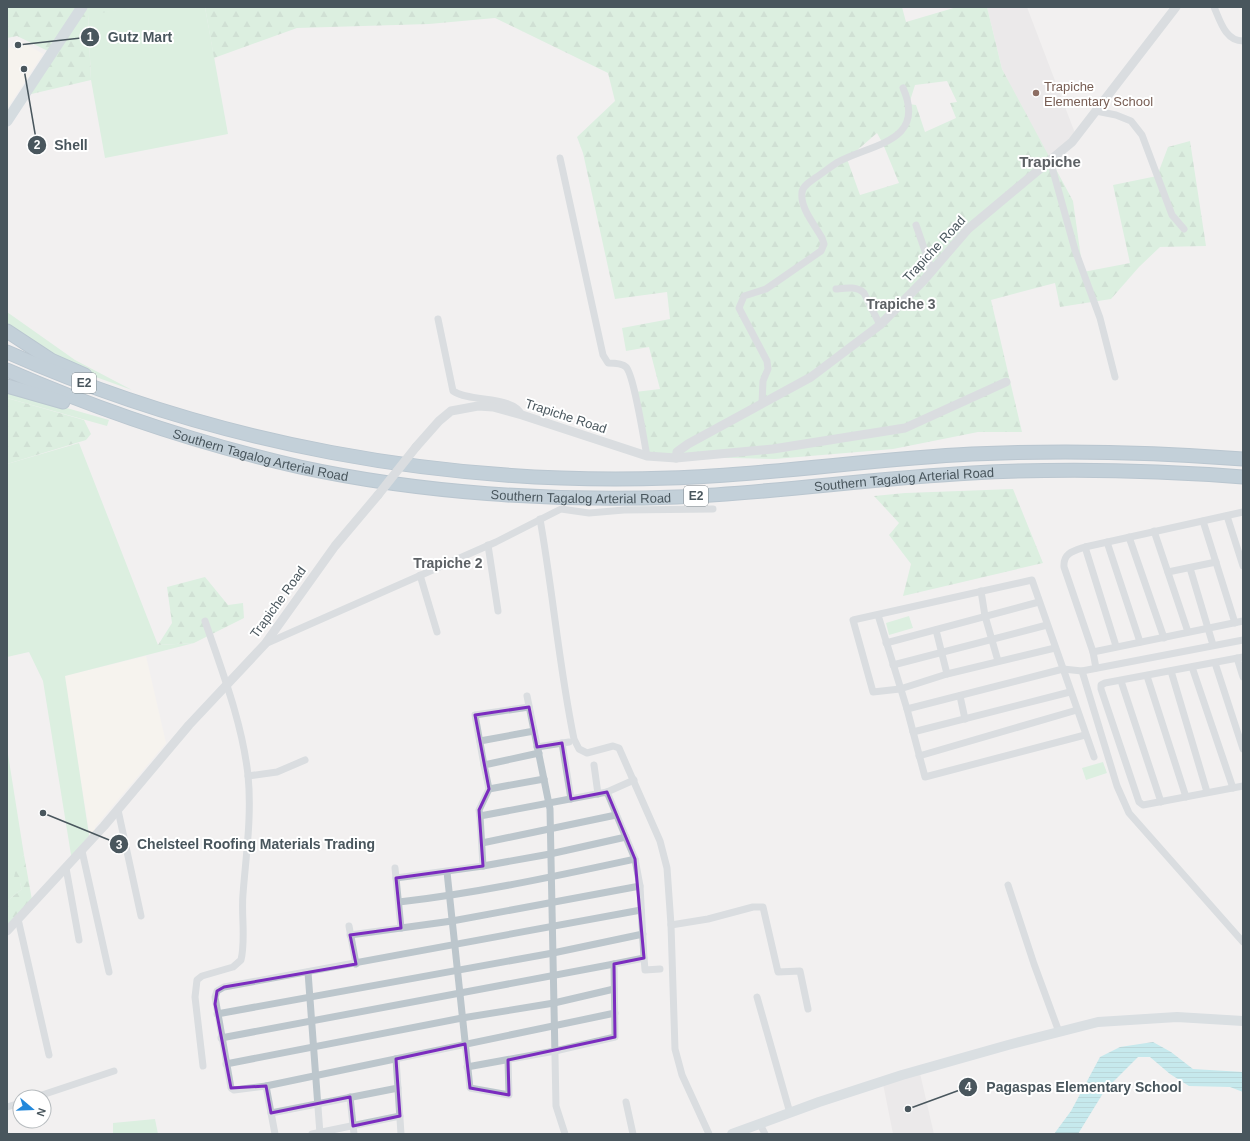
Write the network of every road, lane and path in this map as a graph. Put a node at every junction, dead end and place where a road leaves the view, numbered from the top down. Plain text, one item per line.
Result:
1 (82, 7) edge
2 (1176, 7) edge
3 (1214, 7) edge
4 (1243, 41) edge
5 (903, 88) dead end
6 (1096, 111) junction
7 (7, 121) edge
8 (560, 158) dead end
9 (1050, 160) junction
10 (916, 225) dead end
11 (1184, 229) dead end
12 (932, 271) junction
13 (836, 289) dead end
14 (438, 319) dead end
15 (880, 325) junction
16 (7, 331) edge
17 (7, 352) edge
18 (7, 370) edge
19 (1115, 377) dead end
20 (1006, 382) dead end
21 (7, 386) edge
22 (762, 403) junction
23 (163, 410) junction
24 (522, 415) junction
25 (156, 428) junction
26 (647, 456) junction
27 (676, 458) junction
28 (1243, 459) edge
29 (1243, 477) edge
30 (713, 509) dead end
31 (1243, 512) edge
32 (1227, 516) junction
33 (540, 519) junction
34 (1203, 520) junction
35 (1154, 531) junction
36 (1129, 537) junction
37 (1107, 542) junction
38 (488, 545) junction
39 (1085, 547) junction
40 (1216, 562) junction
41 (1243, 566) edge
42 (1190, 568) junction
43 (1168, 572) junction
44 (420, 575) junction
45 (980, 591) junction
46 (1040, 602) junction
47 (498, 610) dead end
48 (878, 615) junction
49 (985, 616) junction
50 (205, 621) dead end
51 (1243, 621) edge
52 (1234, 623) junction
53 (1047, 625) junction
54 (1208, 628) junction
55 (936, 630) junction
56 (437, 632) dead end
57 (1188, 632) junction
58 (1164, 638) junction
59 (992, 640) junction
60 (1243, 640) edge
61 (1140, 642) junction
62 (886, 643) junction
63 (265, 644) junction
64 (1213, 645) junction
65 (1116, 646) junction
66 (1055, 648) junction
67 (1093, 652) junction
68 (941, 653) junction
69 (1240, 658) edge
70 (998, 661) junction
71 (1215, 663) junction
72 (893, 665) junction
73 (1192, 667) junction
74 (1096, 668) junction
75 (1063, 669) junction
76 (1082, 671) junction
77 (1171, 671) junction
78 (947, 674) junction
79 (1147, 676) junction
80 (1243, 677) edge
81 (1122, 681) junction
82 (228, 684) junction
83 (900, 689) junction
84 (1070, 692) junction
85 (527, 696) dead end
86 (960, 696) junction
87 (529, 707) junction
88 (906, 709) junction
89 (1077, 710) junction
90 (965, 719) junction
91 (534, 730) junction
92 (913, 732) junction
93 (1085, 735) junction
94 (480, 741) junction
95 (1243, 749) edge
96 (538, 750) junction
97 (919, 756) junction
98 (1094, 757) dead end
99 (305, 760) dead end
100 (484, 765) junction
101 (594, 765) dead end
102 (248, 776) junction
103 (544, 779) junction
104 (634, 780) junction
105 (1243, 786) edge
106 (1233, 788) junction
107 (489, 789) junction
108 (607, 792) junction
109 (1207, 792) junction
110 (598, 794) junction
111 (1186, 797) junction
112 (571, 799) junction
113 (1161, 802) junction
114 (548, 803) junction
115 (118, 810) junction
116 (616, 815) junction
117 (480, 816) junction
118 (550, 829) junction
119 (626, 837) junction
120 (482, 843) junction
121 (82, 851) junction
122 (550, 854) junction
123 (635, 858) junction
124 (483, 866) junction
125 (66, 868) junction
126 (395, 868) dead end
127 (448, 872) junction
128 (396, 878) junction
129 (551, 878) junction
130 (1008, 885) dead end
131 (640, 886) junction
132 (450, 896) junction
133 (399, 902) junction
134 (552, 903) junction
135 (641, 910) junction
136 (141, 916) dead end
137 (18, 919) junction
138 (452, 921) junction
139 (671, 925) junction
140 (349, 926) dead end
141 (552, 927) junction
142 (401, 928) junction
143 (7, 931) edge
144 (643, 934) junction
145 (350, 935) junction
146 (79, 940) dead end
147 (1243, 942) edge
148 (455, 946) junction
149 (553, 953) junction
150 (644, 958) junction
151 (356, 964) junction
152 (614, 964) junction
153 (660, 969) dead end
154 (458, 970) junction
155 (109, 972) dead end
156 (308, 972) junction
157 (553, 977) junction
158 (614, 989) junction
159 (460, 992) junction
160 (310, 996) junction
161 (757, 997) dead end
162 (554, 1003) junction
163 (808, 1008) dead end
164 (615, 1013) junction
165 (217, 1014) junction
166 (462, 1018) junction
167 (312, 1021) junction
168 (1243, 1022) edge
169 (554, 1027) junction
170 (1059, 1032) junction
171 (221, 1038) junction
172 (465, 1044) junction
173 (314, 1047) junction
174 (555, 1051) junction
175 (49, 1055) dead end
176 (396, 1059) junction
177 (508, 1060) junction
178 (226, 1064) junction
179 (203, 1066) dead end
180 (468, 1067) junction
181 (114, 1071) dead end
182 (316, 1076) junction
183 (266, 1086) junction
184 (398, 1088) junction
185 (52, 1092) edge
186 (350, 1097) junction
187 (626, 1102) dead end
188 (318, 1104) junction
189 (271, 1113) junction
190 (790, 1113) junction
191 (400, 1116) junction
192 (760, 1124) junction
193 (353, 1126) junction
194 (320, 1133) edge
195 (275, 1134) edge
196 (312, 1134) edge
197 (354, 1134) edge
198 (401, 1134) edge
199 (565, 1134) edge
200 (633, 1134) edge
201 (709, 1134) edge
202 (732, 1134) edge
203 (765, 1134) edge

1 - 7 main road
2 - 6 street, Trapiche Road
3 - 4 street
5 - 22 street
6 - 9 street, Trapiche Road
6 - 11 street
8 - 26 street
9 - 12 street, Trapiche Road
9 - 19 street
10 - 12 street
12 - 15 street, Trapiche Road
13 - 15 street
14 - 24 street
15 - 22 street, Trapiche Road
16 - 23 highway
17 - 23 highway, Southern Tagalog Arterial Road / E2
18 - 25 highway, Southern Tagalog Arterial Road / E2
20 - 27 street
21 - 25 highway
22 - 27 street, Trapiche Road
23 - 28 highway, Southern Tagalog Arterial Road / E2
24 - 26 street, Trapiche Road
24 - 63 street, Trapiche Road, bridge
25 - 29 highway, Southern Tagalog Arterial Road / E2
26 - 27 street, Trapiche Road
30 - 33 street
31 - 32 street
32 - 34 street
32 - 41 street
33 - 38 street
33 - 104 street
34 - 35 street
34 - 40 street
35 - 36 street
35 - 43 street
36 - 37 street
36 - 58 street
37 - 39 street
37 - 61 street
38 - 44 street
38 - 47 street
39 - 65 street
39 - 67 street
40 - 42 street
40 - 52 street
42 - 43 street
42 - 54 street
43 - 57 street
44 - 56 street
44 - 63 street
45 - 46 street
45 - 48 street
45 - 49 street
46 - 49 street
46 - 53 street
48 - 62 street
48 - 83 street
49 - 55 street
49 - 59 street
50 - 82 street
51 - 52 street
52 - 54 street
53 - 59 street
53 - 66 street
54 - 57 street
54 - 64 street
55 - 62 street
55 - 68 street
57 - 58 street
58 - 61 street
59 - 68 street
59 - 70 street
60 - 64 street
61 - 65 street
62 - 72 street
63 - 82 street, Trapiche Road
64 - 74 street
65 - 67 street
66 - 70 street
66 - 75 street
67 - 74 street
68 - 72 street
68 - 78 street
69 - 71 street
69 - 80 street
70 - 78 street
71 - 73 street
71 - 95 street
72 - 83 street
73 - 77 street
73 - 106 street
74 - 76 street
75 - 76 street
75 - 84 street
75 - 86 street
76 - 147 street
77 - 79 street
77 - 109 street
78 - 83 street
79 - 81 street
79 - 111 street
81 - 113 street
81 - 113 street
82 - 102 street
82 - 115 street, Trapiche Road
83 - 88 street
84 - 89 street
84 - 90 street
85 - 87 street
86 - 88 street
86 - 90 street
87 - 91 street
87 - 94 street
88 - 92 street
89 - 93 street
89 - 97 street
90 - 92 street
91 - 94 street
91 - 96 street
92 - 97 street
93 - 97 street
93 - 98 street
94 - 100 street
96 - 100 street
96 - 103 street
96 - 112 street
99 - 102 street
100 - 107 street
101 - 110 street
102 - 179 street
103 - 107 street
103 - 114 street
104 - 108 street
104 - 139 street
105 - 106 street
106 - 109 street
107 - 117 street
108 - 110 street
108 - 116 street
109 - 111 street
110 - 112 street
111 - 113 street
112 - 114 street
114 - 117 street
114 - 118 street
115 - 121 street, Trapiche Road
115 - 136 street
116 - 118 street
116 - 119 street
117 - 120 street
118 - 120 street
118 - 122 street
119 - 122 street
119 - 123 street
120 - 124 street
121 - 125 street, Trapiche Road
121 - 155 street
122 - 124 street
122 - 129 street
123 - 129 street
123 - 131 street
124 - 127 street
125 - 137 street, Trapiche Road
125 - 146 street
126 - 128 street
127 - 128 street
127 - 132 street
128 - 133 street
129 - 132 street
129 - 134 street
130 - 170 street
131 - 134 street
131 - 135 street
132 - 133 street
132 - 138 street
133 - 142 street
134 - 138 street
134 - 141 street
135 - 141 street
135 - 144 street
137 - 143 street, Trapiche Road
137 - 175 street
138 - 142 street
138 - 148 street
139 - 163 street
139 - 201 street
140 - 145 street
141 - 148 street
141 - 149 street
142 - 145 street
144 - 149 street
144 - 150 street
145 - 151 street
148 - 151 street
148 - 154 street
149 - 154 street
149 - 157 street
150 - 152 street
150 - 153 street
151 - 156 street
152 - 157 street
152 - 158 street
154 - 159 street
154 - 160 street
156 - 160 street
156 - 165 street
157 - 159 street
157 - 162 street
158 - 162 street
158 - 164 street
159 - 166 street
159 - 167 street
160 - 165 street
160 - 167 street
161 - 190 street
162 - 166 street
162 - 169 street
164 - 169 street
164 - 174 street
165 - 171 street
166 - 172 street
166 - 173 street
167 - 171 street
167 - 173 street
168 - 170 main road
169 - 172 street
169 - 174 street
170 - 190 main road
171 - 178 street
172 - 176 street
172 - 180 street
173 - 178 street
173 - 182 street
174 - 177 street
174 - 199 street
176 - 182 street
176 - 184 street
177 - 180 street
177 - 180 street
178 - 183 street
181 - 185 street
182 - 183 street
182 - 188 street
183 - 189 street
184 - 186 street
184 - 191 street
186 - 188 street
186 - 193 street
187 - 200 street
188 - 189 street
188 - 194 street
189 - 195 street
190 - 192 main road
191 - 193 street
191 - 198 street
192 - 202 main road
192 - 203 street
193 - 194 street
193 - 197 street
194 - 196 street

